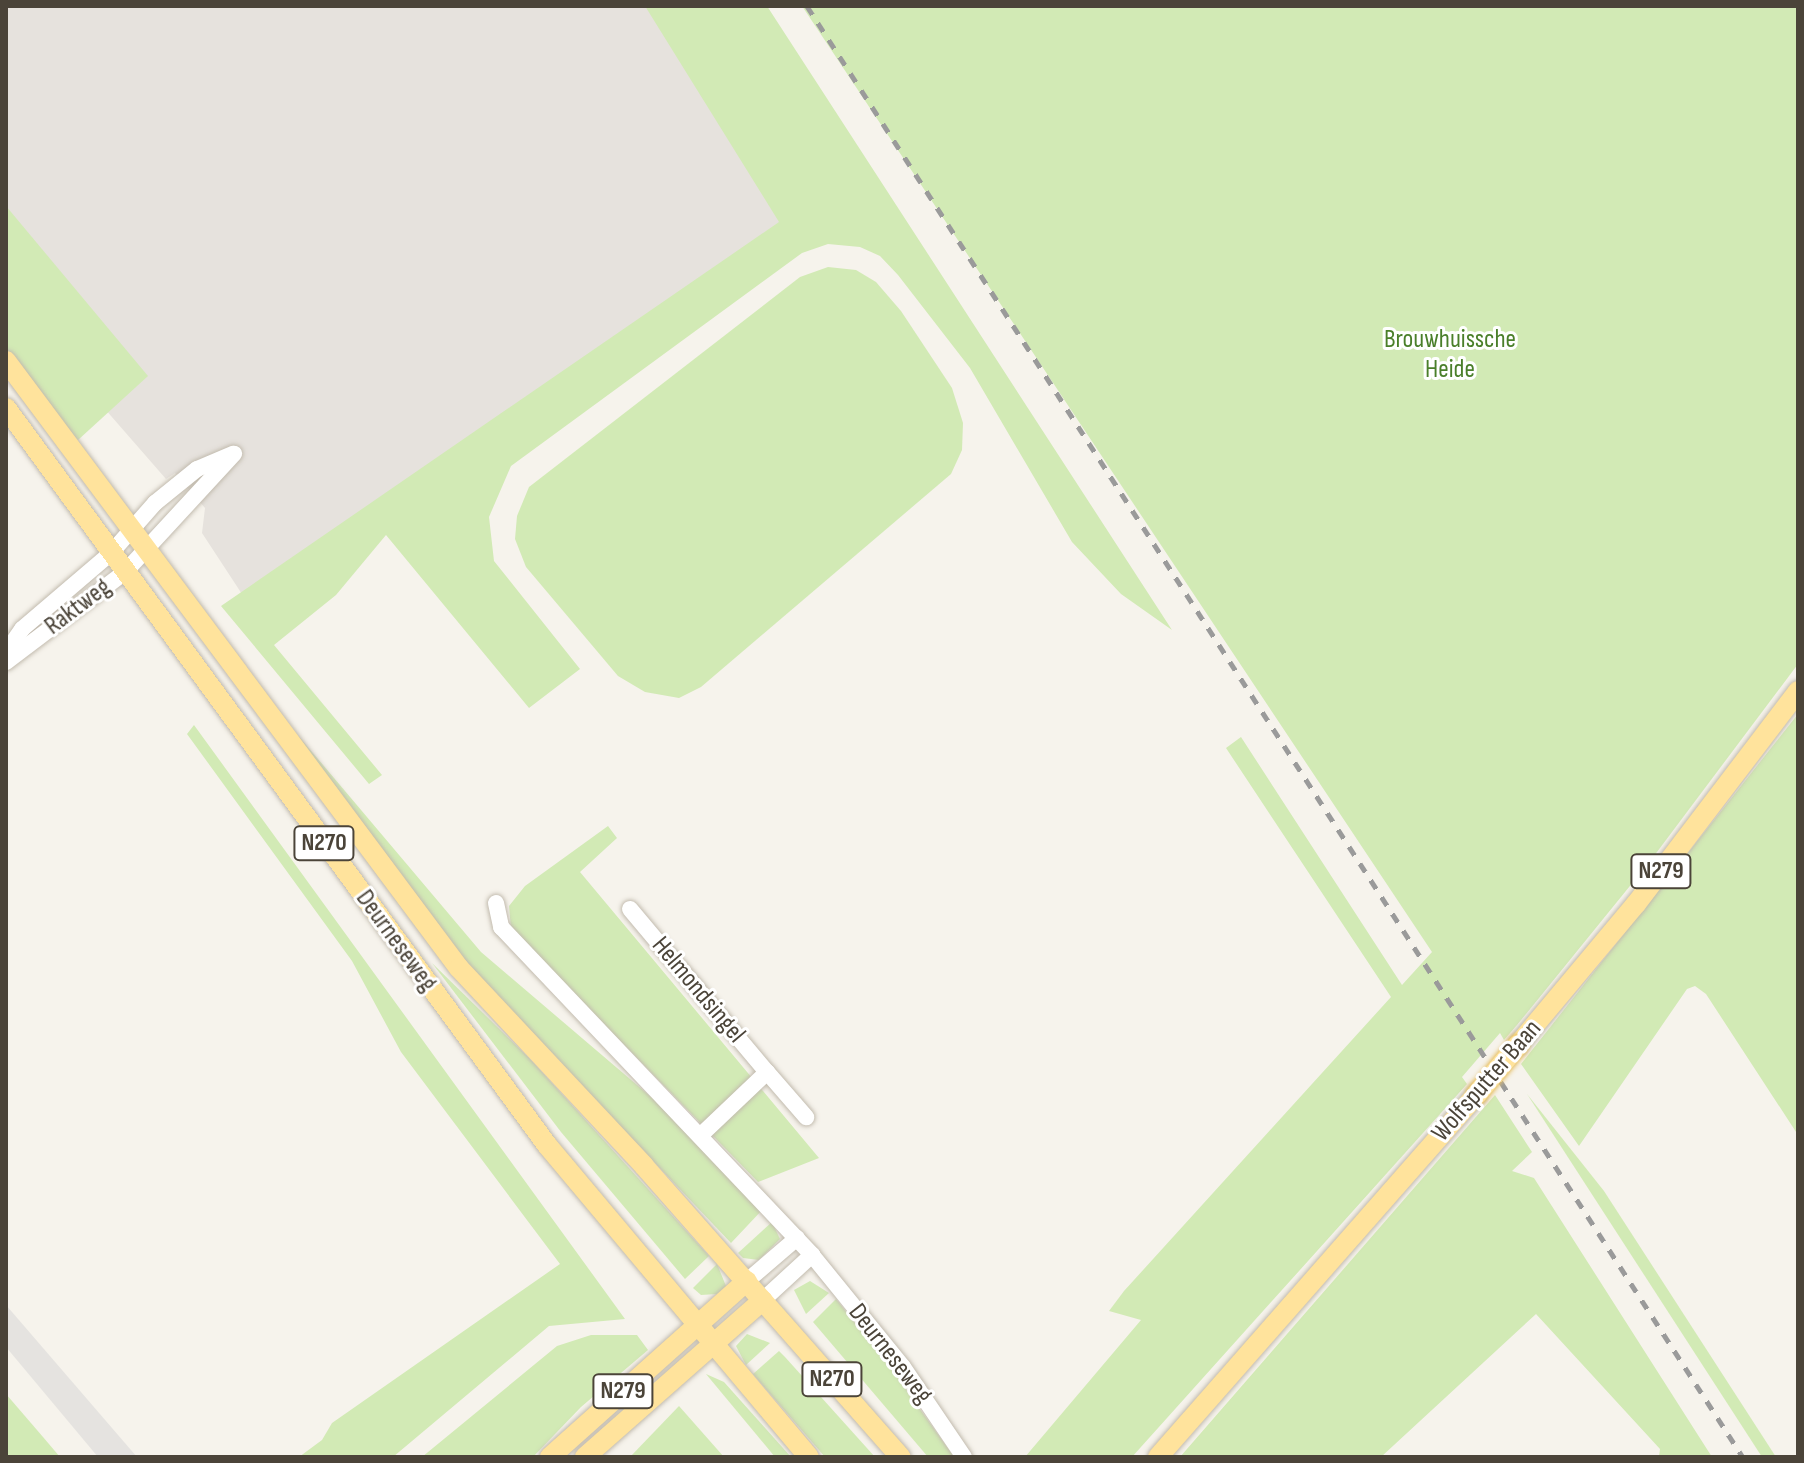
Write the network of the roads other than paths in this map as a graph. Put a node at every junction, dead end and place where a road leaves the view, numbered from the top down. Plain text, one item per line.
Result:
1 (6, 361) edge
2 (6, 408) edge
3 (132, 525) junction
4 (148, 548) junction
5 (111, 553) junction
6 (125, 572) junction
7 (6, 652) edge
8 (6, 662) edge
9 (1798, 691) edge
10 (496, 903) dead end
11 (630, 909) dead end
12 (767, 1072) junction
13 (806, 1117) dead end
14 (702, 1134) junction
15 (797, 1238) junction
16 (812, 1255) junction
17 (747, 1281) junction
18 (763, 1300) junction
19 (696, 1326) junction
20 (713, 1345) junction
21 (550, 1457) edge
22 (585, 1457) edge
23 (809, 1457) edge
24 (901, 1457) edge
25 (964, 1457) edge
26 (1158, 1457) edge

1 - 3 main road, Deurneseweg / N270
2 - 5 main road, Deurneseweg / N270
3 - 4 main road, Deurneseweg / N270
3 - 4 street
3 - 5 street, Raktweg
4 - 6 street, Raktweg
4 - 17 main road, Deurneseweg / N270
5 - 6 main road, Deurneseweg / N270
5 - 7 street, Raktweg
6 - 8 street, Raktweg
6 - 19 main road, Deurneseweg / N270
9 - 26 main road, Wolfsputter Baan / N279, bridge
10 - 14 street, Deurneseweg
11 - 12 street, Helmondsingel
12 - 13 street, Helmondsingel
12 - 14 street
14 - 15 street, Deurneseweg
15 - 16 street, Deurneseweg
15 - 17 street
16 - 18 street
16 - 25 street, Deurneseweg
17 - 18 main road, Deurneseweg / N270
17 - 19 main road
18 - 20 main road
18 - 24 main road, Deurneseweg / N270
19 - 20 main road, Deurneseweg / N270
19 - 21 main road, N279
20 - 22 main road, N279
20 - 23 main road, Deurneseweg / N270

